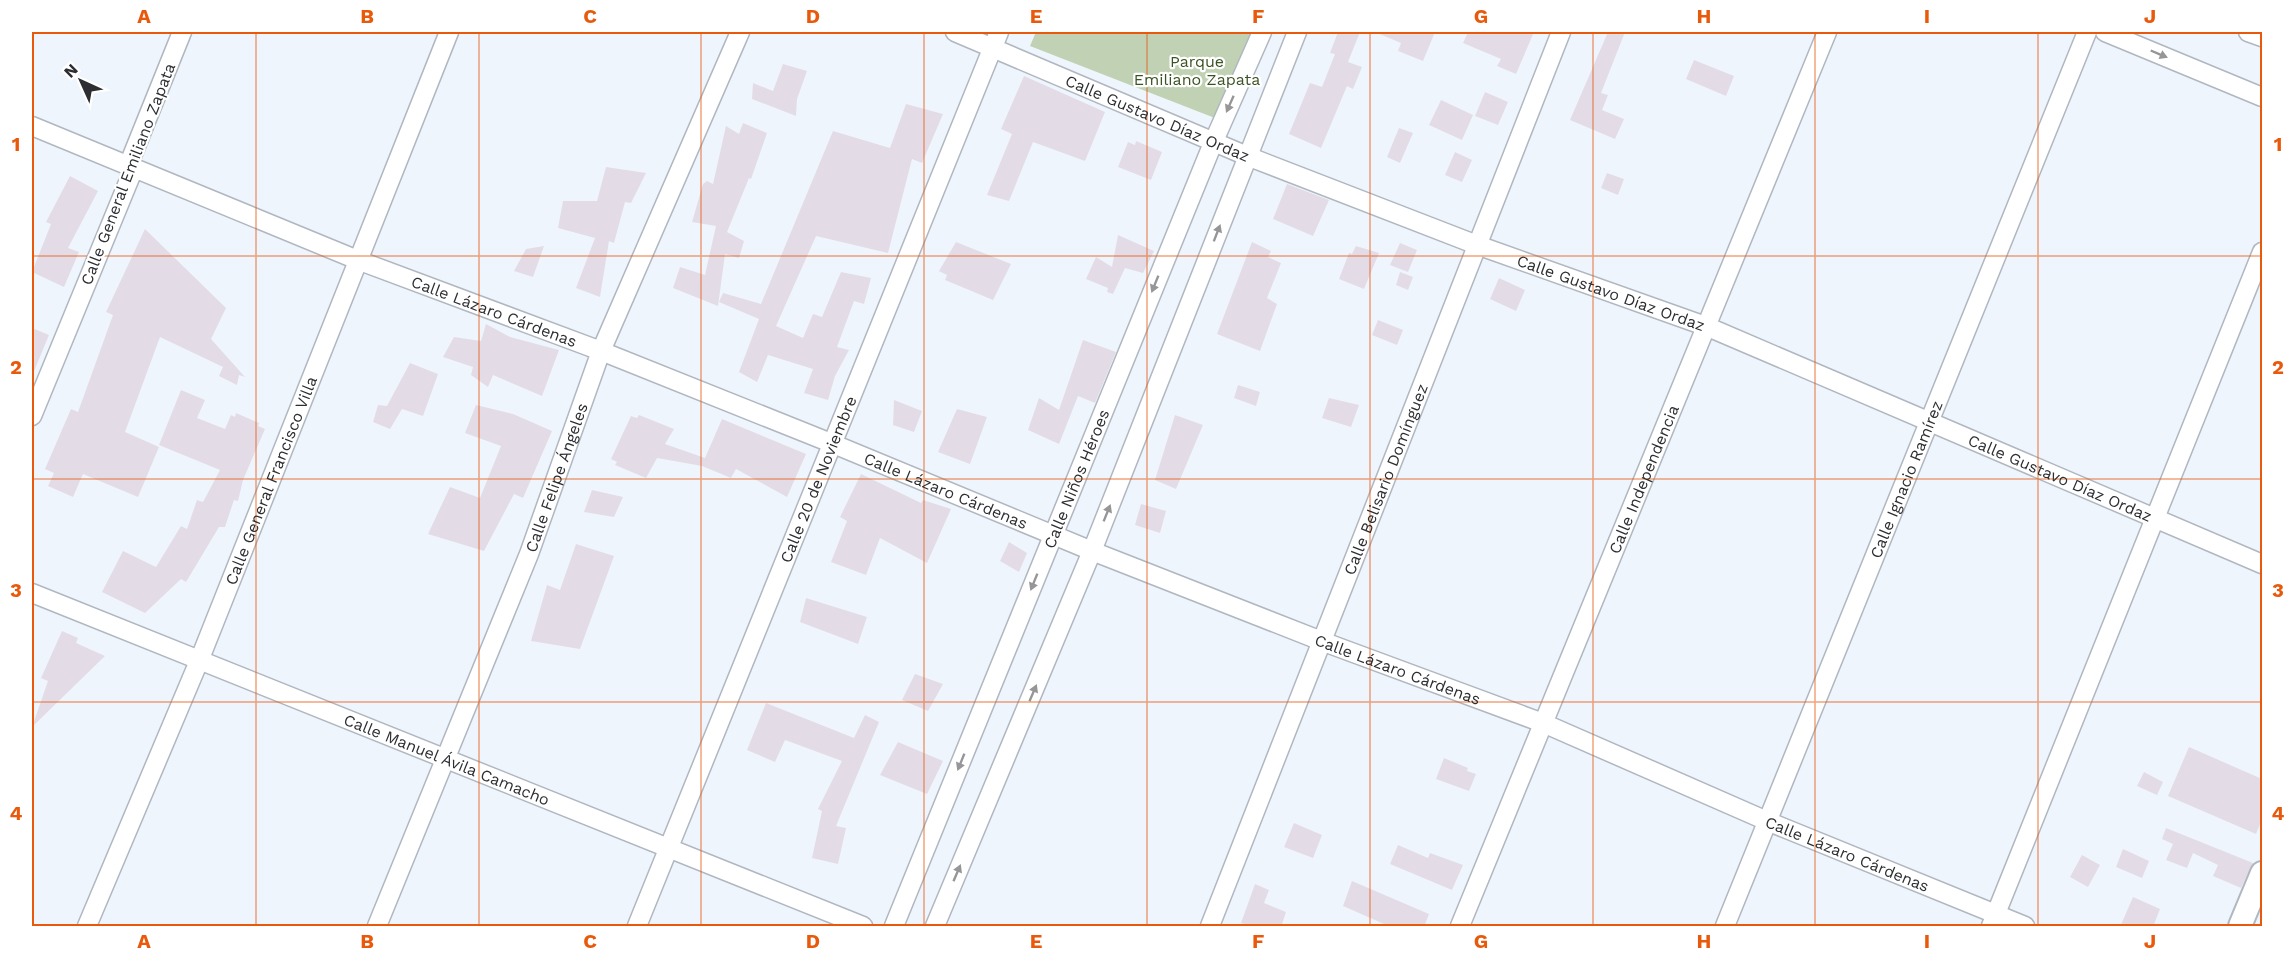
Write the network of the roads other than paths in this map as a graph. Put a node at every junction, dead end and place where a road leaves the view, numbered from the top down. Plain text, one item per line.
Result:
1 (182, 32) edge
2 (449, 32) edge
3 (740, 32) edge
4 (955, 32) edge
5 (1262, 32) edge
6 (1297, 32) edge
7 (1561, 32) edge
8 (1827, 32) edge
9 (2087, 32) edge
10 (2104, 32) edge
11 (2248, 32) edge
12 (2262, 37) edge
13 (995, 39) edge
14 (2262, 97) edge
15 (32, 126) edge
16 (1213, 142) junction
17 (1247, 156) junction
18 (128, 166) junction
19 (1477, 245) junction
20 (2262, 252) edge
21 (360, 261) junction
22 (1708, 327) junction
23 (601, 351) junction
24 (32, 416) edge
25 (1927, 423) junction
26 (831, 443) junction
27 (2155, 516) junction
28 (1053, 535) junction
29 (1092, 552) junction
30 (2262, 564) edge
31 (32, 593) edge
32 (1324, 642) junction
33 (199, 662) junction
34 (1543, 723) junction
35 (446, 758) junction
36 (1767, 821) junction
37 (669, 848) junction
38 (2262, 873) edge
39 (1994, 920) edge
40 (87, 927) edge
41 (377, 927) edge
42 (637, 927) edge
43 (863, 927) edge
44 (894, 927) edge
45 (935, 927) edge
46 (1210, 927) edge
47 (1460, 927) edge
48 (1725, 927) edge
49 (2025, 927) edge
50 (2240, 927) edge

1 - 18 street, Calle General Emiliano Zapata
2 - 21 street, Calle General Francisco Villa
3 - 23 street, Calle Felipe Ángeles
4 - 13 street, Calle Gustavo Díaz Ordaz
5 -> 16 street, Calle Niños Héroes
6 - 17 street
7 - 19 street, Calle Belisario Domínguez
8 - 22 street, Calle Independencia
9 - 25 street, Calle Ignacio Ramírez
10 -> 14 street
11 - 12 street
13 - 16 street, Calle Gustavo Díaz Ordaz
13 - 26 street, Calle 20 de Noviembre
15 - 18 street, Calle Lázaro Cárdenas
16 - 17 street, Calle Gustavo Díaz Ordaz
16 -> 28 street, Calle Niños Héroes
17 - 19 street, Calle Gustavo Díaz Ordaz
29 -> 17 street
18 - 21 street, Calle Lázaro Cárdenas
18 - 24 street, Calle General Emiliano Zapata
19 - 22 street, Calle Gustavo Díaz Ordaz
19 - 32 street, Calle Belisario Domínguez
20 - 27 street
21 - 23 street, Calle Lázaro Cárdenas
21 - 33 street, Calle General Francisco Villa
22 - 25 street, Calle Gustavo Díaz Ordaz
22 - 34 street, Calle Independencia
23 - 26 street, Calle Lázaro Cárdenas
23 - 35 street, Calle Felipe Ángeles
25 - 27 street, Calle Gustavo Díaz Ordaz
25 - 36 street, Calle Ignacio Ramírez
26 - 28 street, Calle Lázaro Cárdenas
26 - 37 street, Calle 20 de Noviembre
27 - 30 street, Calle Gustavo Díaz Ordaz
27 - 39 street
28 - 29 street, Calle Lázaro Cárdenas
28 -> 44 street, Calle Niños Héroes
29 - 32 street, Calle Lázaro Cárdenas
45 -> 29 street
31 - 33 street, Calle Manuel Ávila Camacho
32 - 34 street, Calle Lázaro Cárdenas
32 - 46 street, Calle Belisario Domínguez
33 - 35 street, Calle Manuel Ávila Camacho
33 - 40 street, Calle General Francisco Villa
34 - 36 street, Calle Lázaro Cárdenas
34 - 47 street, Calle Independencia
35 - 37 street, Calle Manuel Ávila Camacho
35 - 41 street, Calle Felipe Ángeles
36 - 39 street, Calle Lázaro Cárdenas
36 - 48 street, Calle Ignacio Ramírez
37 - 42 street, Calle 20 de Noviembre
37 - 43 street, Calle Manuel Ávila Camacho
38 - 50 main road
39 - 49 street, Calle Lázaro Cárdenas

